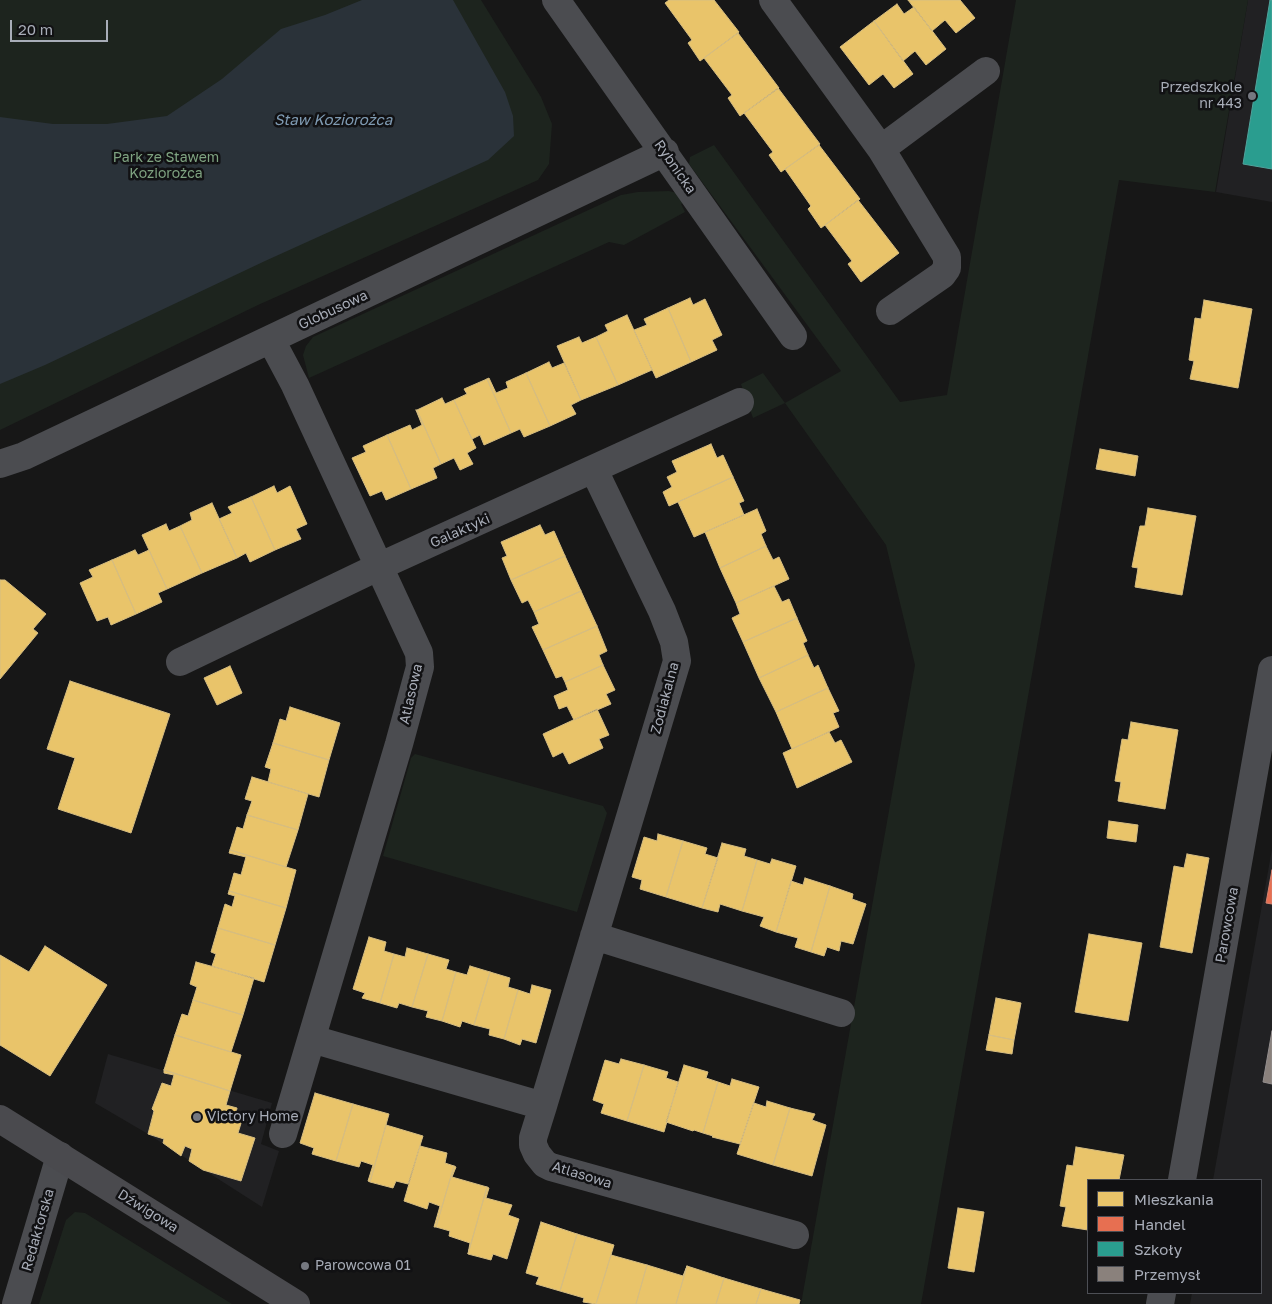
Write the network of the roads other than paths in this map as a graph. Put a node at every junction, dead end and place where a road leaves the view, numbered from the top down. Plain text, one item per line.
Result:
1 (556, 0) edge
2 (782, 3) edge
3 (986, 71) dead end
4 (881, 149) junction
5 (665, 152) junction
6 (890, 312) dead end
7 (793, 336) dead end
8 (271, 340) junction
9 (740, 402) dead end
10 (0, 464) edge
11 (594, 470) junction
12 (378, 567) junction
13 (180, 662) dead end
14 (1272, 670) edge
15 (594, 936) junction
16 (841, 1013) dead end
17 (312, 1039) junction
18 (543, 1106) junction
19 (0, 1119) edge
20 (283, 1134) dead end
21 (60, 1156) junction
22 (1182, 1179) edge
23 (795, 1235) dead end
24 (16, 1304) edge
25 (296, 1304) edge

1 - 5 street, Rybnicka
2 - 4 street
3 - 4 street
4 - 6 street
5 - 7 street, Rybnicka
5 - 8 street, Globusowa
8 - 10 street, Globusowa
8 - 12 street, Atlasowa
9 - 11 street, Galaktyki
11 - 12 street, Galaktyki
11 - 15 street, Zodiakalna
12 - 13 street, Galaktyki
12 - 17 street, Atlasowa
14 - 22 street, Parowcowa
15 - 16 street
15 - 18 street, Zodiakalna
17 - 18 street
17 - 20 street, Atlasowa
18 - 23 street, Atlasowa
19 - 21 main road, Dźwigowa
21 - 24 street, Redaktorska
21 - 25 main road, Dźwigowa

